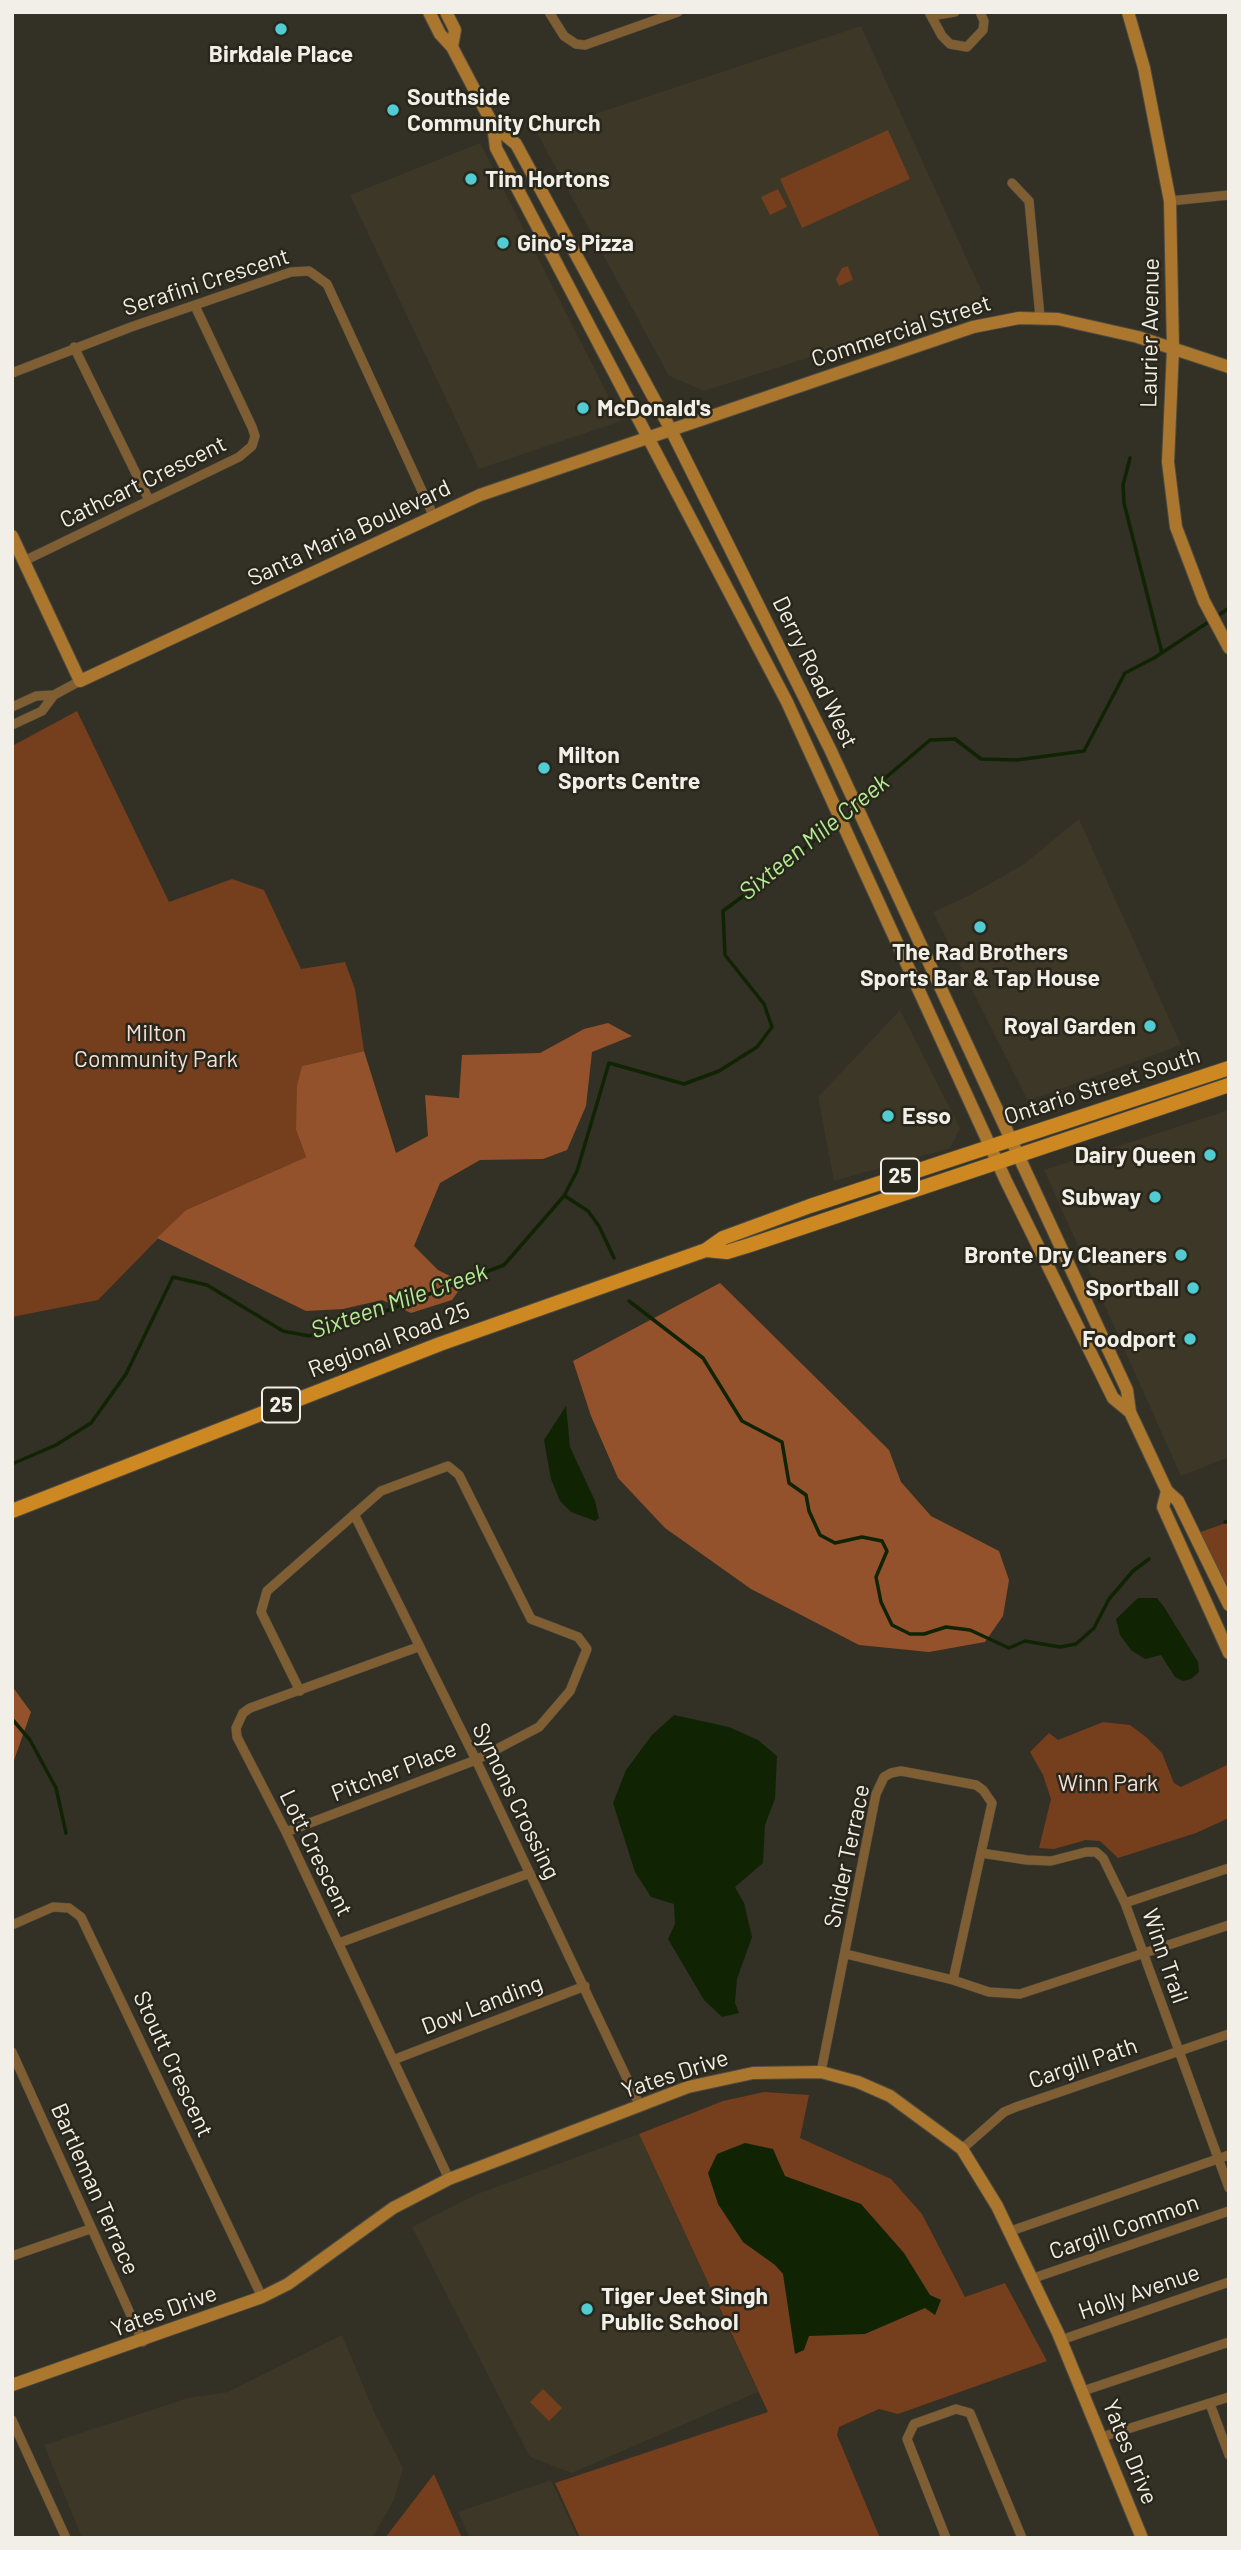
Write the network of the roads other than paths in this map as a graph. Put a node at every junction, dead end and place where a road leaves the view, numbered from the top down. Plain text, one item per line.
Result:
1 (429, 12) edge
2 (446, 12) edge
3 (549, 12) edge
4 (678, 12) edge
5 (955, 12) edge
6 (980, 12) edge
7 (1128, 12) edge
8 (930, 14) edge
9 (452, 47) junction
10 (493, 125) junction
11 (1012, 183) dead end
12 (1229, 195) edge
13 (1170, 201) junction
14 (195, 306) junction
15 (1040, 317) junction
16 (74, 347) junction
17 (1173, 349) junction
18 (1229, 367) edge
19 (12, 373) edge
20 (671, 430) junction
21 (649, 436) junction
22 (149, 500) junction
23 (433, 517) junction
24 (12, 536) edge
25 (24, 561) junction
26 (1228, 647) edge
27 (80, 681) junction
28 (54, 695) junction
29 (12, 707) edge
30 (12, 725) edge
31 (1229, 1068) edge
32 (1229, 1085) edge
33 (1012, 1139) junction
34 (990, 1146) junction
35 (1020, 1156) junction
36 (998, 1163) junction
37 (706, 1250) junction
38 (1130, 1412) junction
39 (1167, 1491) junction
40 (12, 1511) edge
41 (354, 1514) junction
42 (1229, 1605) edge
43 (418, 1647) junction
44 (1229, 1653) edge
45 (300, 1691) junction
46 (476, 1760) junction
47 (286, 1832) junction
48 (981, 1853) junction
49 (1229, 1868) edge
50 (530, 1873) junction
51 (1125, 1903) junction
52 (12, 1925) edge
53 (1229, 1925) edge
54 (339, 1943) junction
55 (1141, 1952) junction
56 (846, 1955) junction
57 (953, 1980) junction
58 (585, 1986) junction
59 (1229, 2034) edge
60 (1178, 2050) junction
61 (12, 2052) edge
62 (393, 2060) junction
63 (821, 2072) junction
64 (640, 2106) junction
65 (962, 2149) junction
66 (1229, 2155) edge
67 (1217, 2159) junction
68 (449, 2179) junction
69 (1229, 2188) edge
70 (1229, 2211) edge
71 (90, 2229) junction
72 (1008, 2232) junction
73 (12, 2256) edge
74 (1031, 2279) junction
75 (1229, 2282) edge
76 (262, 2297) junction
77 (1061, 2340) junction
78 (143, 2342) junction
79 (1229, 2342) edge
80 (12, 2385) edge
81 (1083, 2391) junction
82 (1229, 2397) edge
83 (1210, 2404) junction
84 (12, 2420) edge
85 (1102, 2437) junction
86 (1229, 2455) edge
87 (66, 2538) edge
88 (946, 2538) edge
89 (1022, 2538) edge
90 (1142, 2538) edge

1 - 9 street, Derry Road West
2 - 9 street, Derry Road West
3 - 4 street
5 - 8 street
6 - 8 street
7 - 13 street, Laurier Avenue
9 - 10 street, Derry Road West
10 - 20 street, Derry Road West
10 - 21 street, Derry Road West
11 - 15 street
12 - 13 street
13 - 17 street, Laurier Avenue
14 - 16 street, Serafini Crescent
14 - 22 street, Cathcart Crescent
14 - 23 street, Serafini Crescent
15 - 17 street, Commercial Street
15 - 20 street, Commercial Street
16 - 19 street, Serafini Crescent
16 - 22 street
17 - 18 street, Commercial Street
17 - 26 street, Laurier Avenue
20 - 21 street, Santa Maria Boulevard
20 - 33 street, Derry Road West
21 - 23 street, Santa Maria Boulevard
21 - 34 street, Derry Road West
22 - 25 street, Cathcart Crescent
23 - 27 street, Santa Maria Boulevard
24 - 25 street
25 - 27 street
27 - 28 street, Santa Maria Boulevard
28 - 29 street, Santa Maria Boulevard
28 - 30 street, Santa Maria Boulevard
31 - 33 main road, Ontario Street South
32 - 35 main road, Ontario Street South
33 - 34 main road, Ontario Street South / 25
33 - 35 street, Derry Road West
34 - 36 street, Derry Road West
34 - 37 main road, Regional Road 25 / 25
35 - 36 main road, Regional Road 25 / 25
35 - 38 street, Derry Road West
36 - 37 main road, Regional Road 25 / 25
36 - 38 street, Derry Road West
37 - 40 main road, Regional Road 25 / 25
38 - 39 street, Derry Road West
39 - 42 street, Derry Road West
39 - 44 street, Derry Road West
41 - 43 street, Symons Crossing
41 - 45 street
41 - 46 street, Pitcher Place
43 - 45 street, Lott Crescent
43 - 46 street, Symons Crossing
45 - 47 street, Lott Crescent
46 - 47 street, Pitcher Place
46 - 50 street, Symons Crossing
47 - 54 street, Lott Crescent
48 - 51 street, Winn Trail
48 - 56 street, Snider Terrace
48 - 57 street, Snider Terrace
49 - 51 street
50 - 54 street
50 - 58 street, Symons Crossing
51 - 55 street, Winn Trail
52 - 76 street, Stoutt Crescent
53 - 55 street
54 - 62 street, Lott Crescent
55 - 57 street
55 - 60 street, Winn Trail
56 - 57 street
56 - 63 street, Snider Terrace
58 - 62 street, Dow Landing
58 - 64 street, Symons Crossing
59 - 60 street, Cargill Path
60 - 65 street, Cargill Path
60 - 67 street, Winn Trail
61 - 71 street, Bartleman Terrace
62 - 68 street, Lott Crescent
63 - 64 street, Yates Drive
63 - 65 street, Yates Drive
64 - 68 street, Yates Drive
65 - 72 street, Yates Drive
66 - 67 street
67 - 69 street, Winn Trail
67 - 72 street
68 - 76 street, Yates Drive
70 - 74 street, Cargill Common
71 - 73 street
71 - 78 street, Bartleman Terrace
72 - 74 street, Yates Drive
74 - 77 street, Yates Drive
75 - 77 street, Holly Avenue
76 - 78 street, Yates Drive
77 - 81 street, Yates Drive
78 - 80 street, Yates Drive
79 - 81 street
81 - 85 street, Yates Drive
82 - 83 street
83 - 85 street
83 - 86 street
84 - 87 street
85 - 90 street, Yates Drive
88 - 89 street

